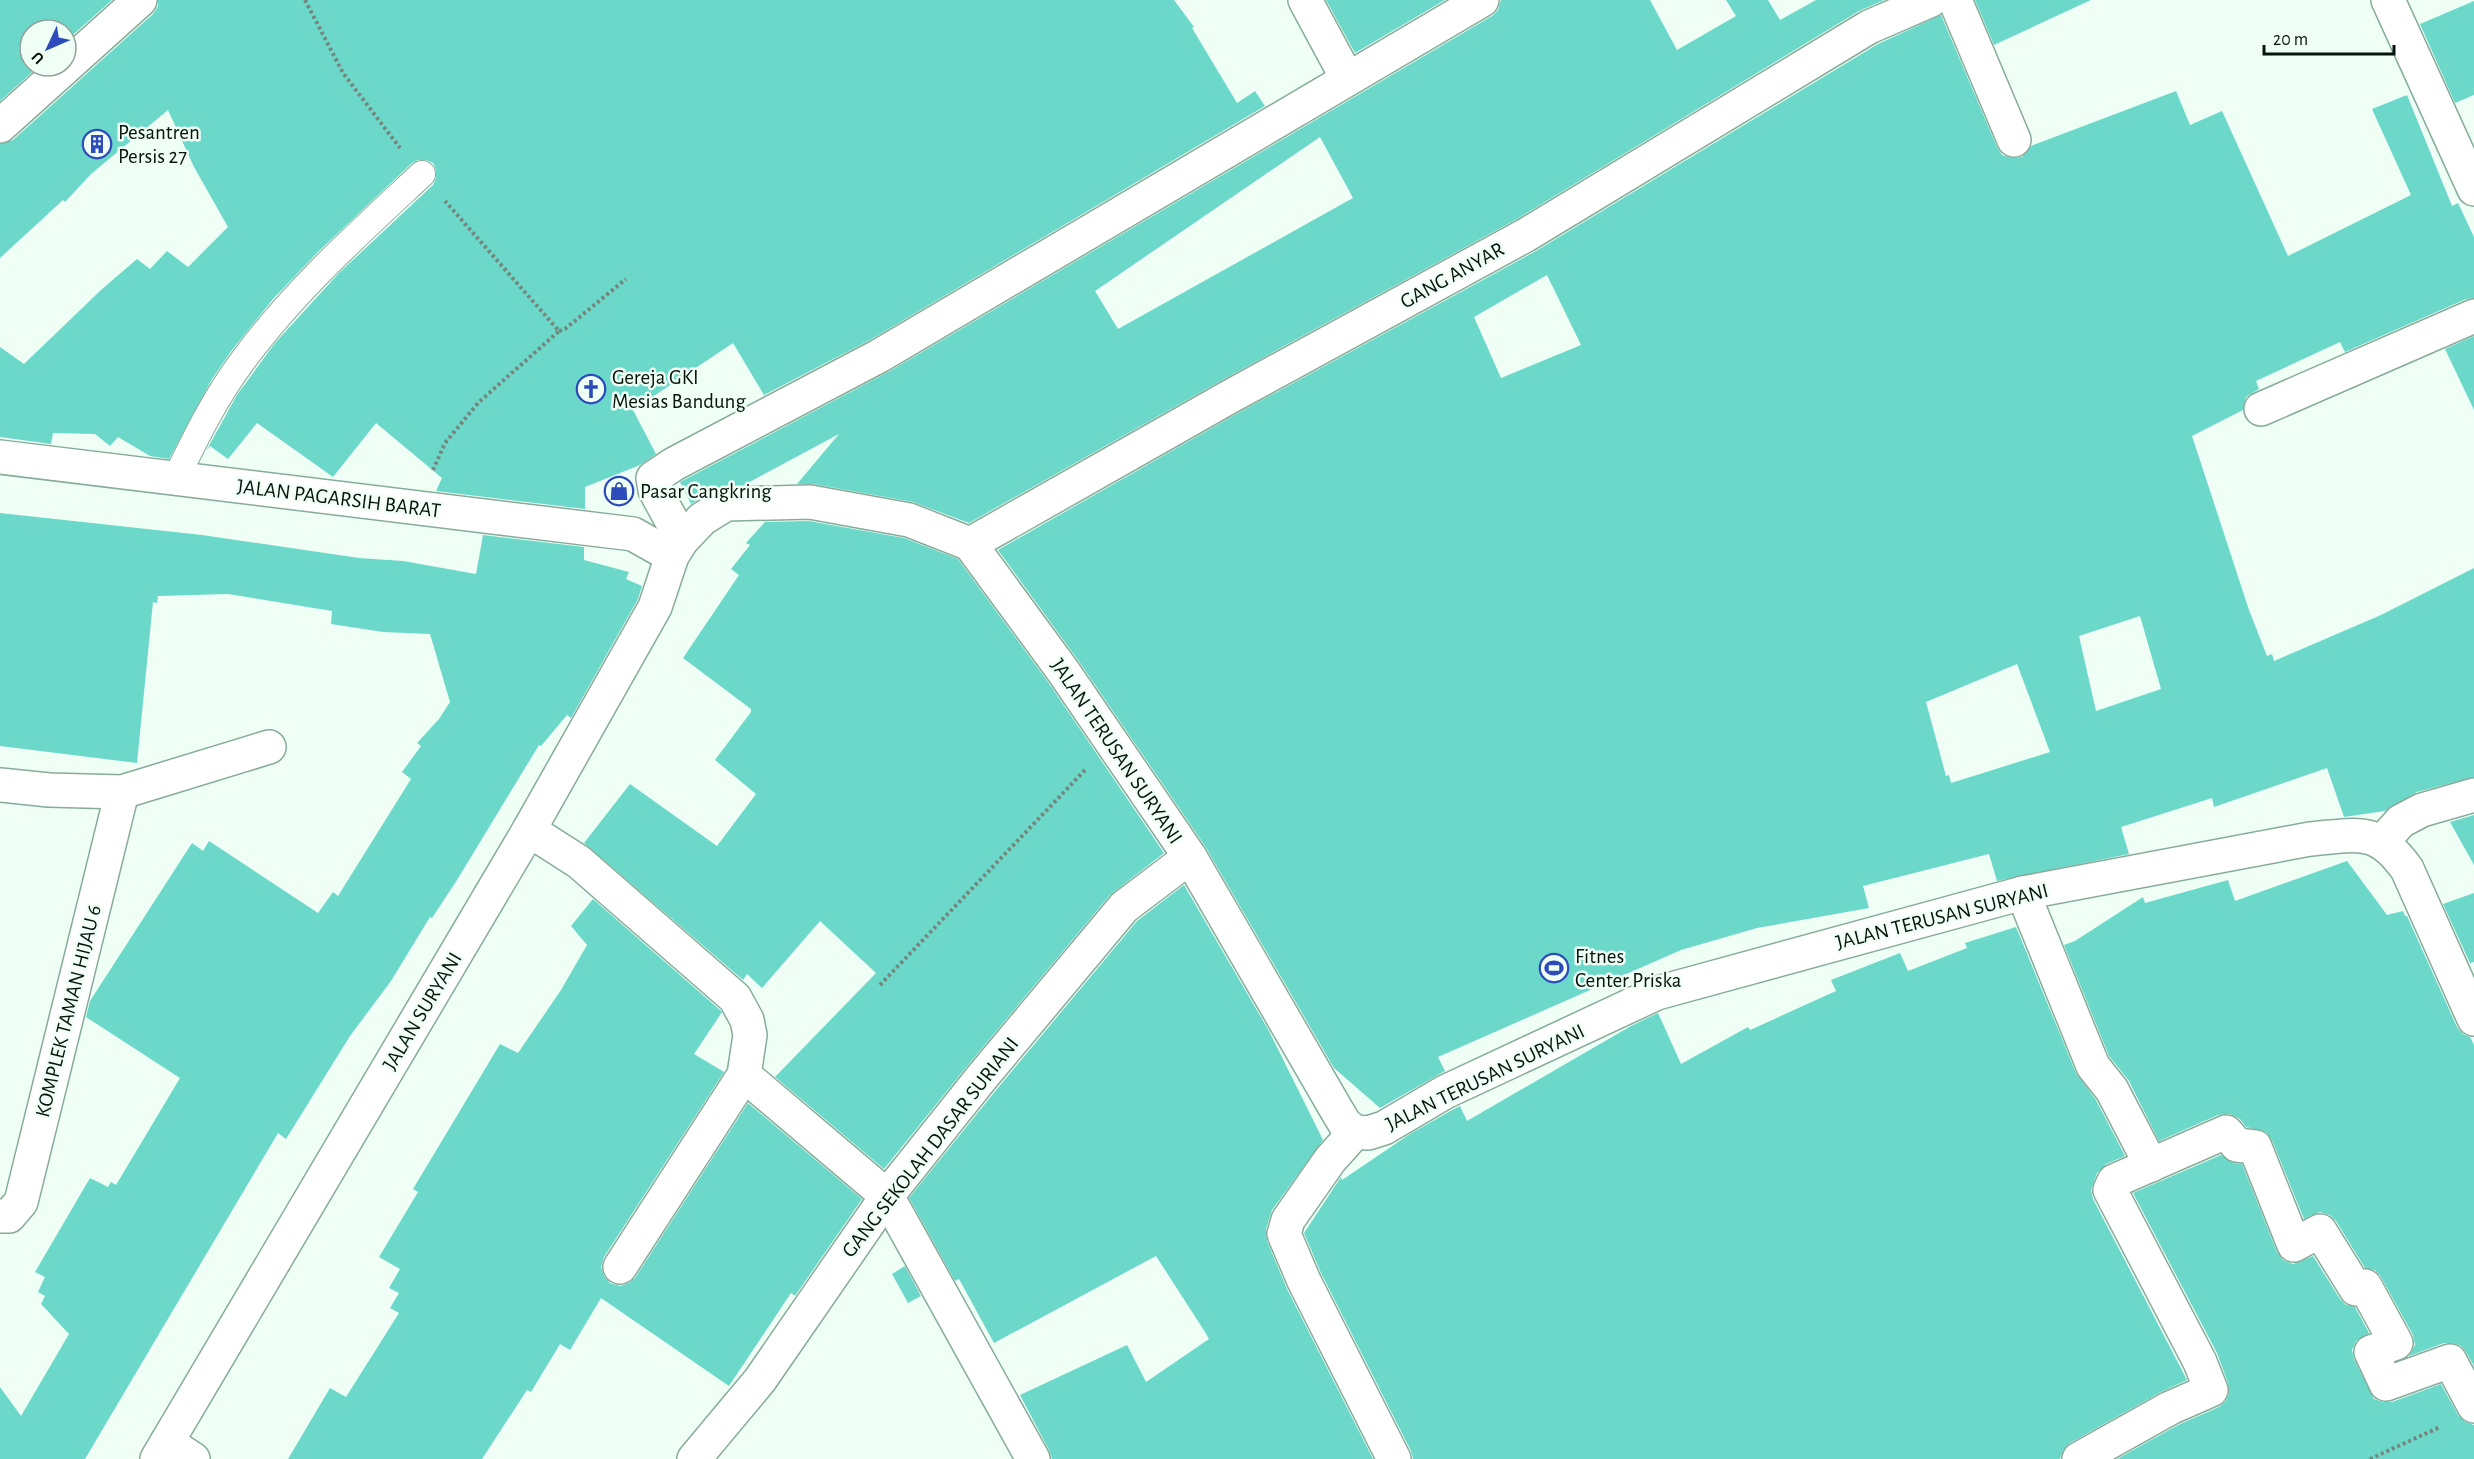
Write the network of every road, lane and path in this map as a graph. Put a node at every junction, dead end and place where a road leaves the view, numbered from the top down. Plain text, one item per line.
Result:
1 (140, 0) edge
2 (305, 0) edge
3 (1305, 0) edge
4 (1482, 0) edge
5 (1955, 0) edge
6 (2388, 0) edge
7 (1922, 2) edge
8 (1347, 78) junction
9 (0, 126) edge
10 (2014, 140) dead end
11 (422, 174) junction
12 (2474, 189) edge
13 (626, 279) dead end
14 (2474, 316) edge
15 (559, 331) junction
16 (2261, 408) dead end
17 (0, 457) edge
18 (176, 478) junction
19 (420, 508) junction
20 (970, 544) junction
21 (677, 548) junction
22 (1112, 741) junction
23 (269, 747) dead end
24 (0, 785) edge
25 (122, 792) junction
26 (2474, 795) edge
27 (529, 830) junction
28 (2383, 841) junction
29 (1190, 857) junction
30 (2023, 893) junction
31 (880, 985) dead end
32 (2474, 1018) edge
33 (744, 1075) junction
34 (1355, 1132) junction
35 (2151, 1165) junction
36 (887, 1196) junction
37 (0, 1216) edge
38 (620, 1267) dead end
39 (2474, 1406) edge
40 (2446, 1424) dead end
41 (172, 1454) edge
42 (694, 1459) edge
43 (1033, 1459) edge
44 (1394, 1459) edge
45 (2079, 1459) edge
46 (2370, 1459) edge

1 - 9 street
2 - 11 path
3 - 8 street
4 - 8 street
5 - 10 street
6 - 12 street
7 - 20 street, GANG ANYAR
8 - 21 street
11 - 15 path
11 - 18 lane
13 - 15 path
14 - 16 street
15 - 19 path
17 - 18 street, JALAN PAGARSIH BARAT
18 - 19 street, JALAN PAGARSIH BARAT
19 - 21 street, JALAN PAGARSIH BARAT
20 - 21 street
20 - 22 street, JALAN TERUSAN SURYANI
21 - 27 street, JALAN SURYANI
22 - 29 street, JALAN TERUSAN SURYANI
22 - 31 path
23 - 25 street
24 - 25 street
25 - 37 street, KOMPLEK TAMAN HIJAU 6
26 - 28 street
27 - 33 street
27 - 41 street, JALAN SURYANI
28 - 30 street, JALAN TERUSAN SURYANI
28 - 32 street
29 - 34 street, JALAN TERUSAN SURYANI
29 - 36 street, GANG SEKOLAH DASAR SURIANI
30 - 34 street, JALAN TERUSAN SURYANI
30 - 35 street
33 - 36 street
33 - 38 street
34 - 44 street
35 - 39 street
35 - 45 street
36 - 42 street, GANG SEKOLAH DASAR SURIANI
36 - 43 street
40 - 46 path

